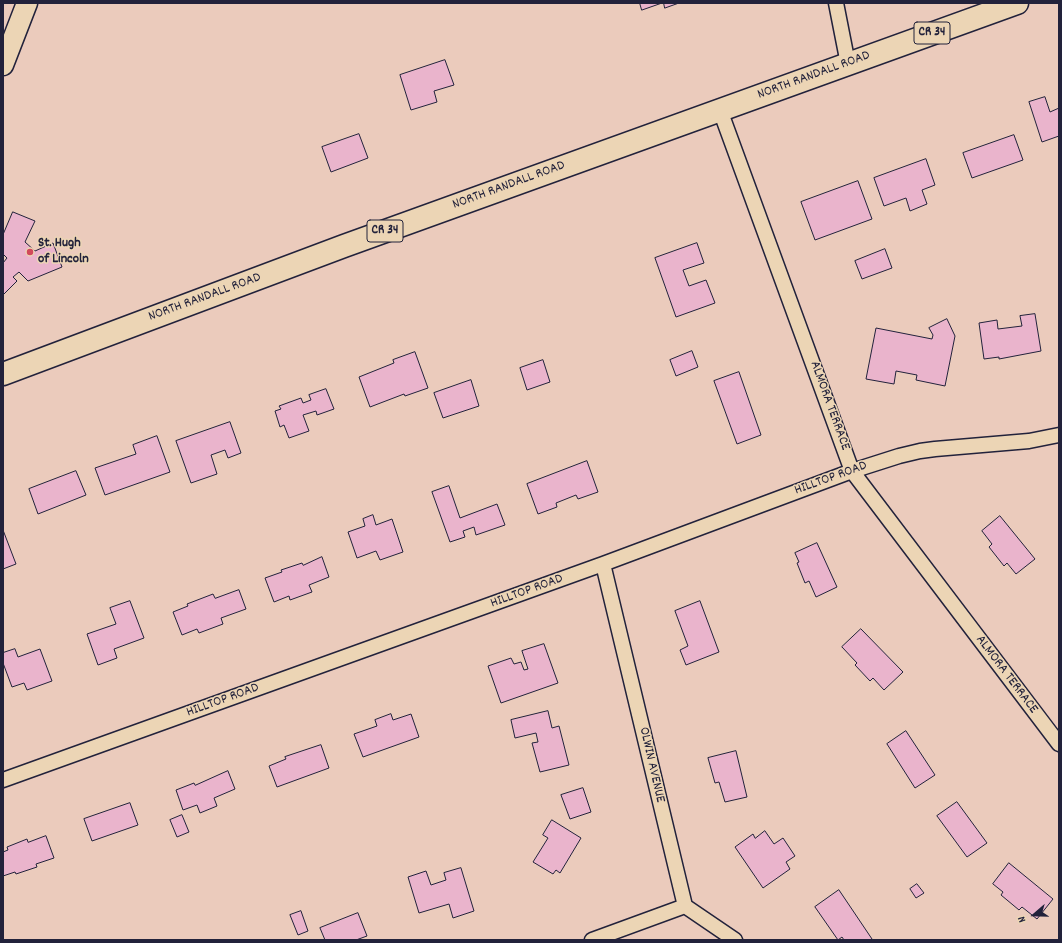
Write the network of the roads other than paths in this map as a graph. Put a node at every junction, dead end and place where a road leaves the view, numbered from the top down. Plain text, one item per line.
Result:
1 (27, 3) edge
2 (836, 3) edge
3 (1017, 3) edge
4 (848, 64) junction
5 (3, 65) edge
6 (720, 110) junction
7 (3, 374) edge
8 (1059, 435) edge
9 (852, 471) junction
10 (603, 564) junction
11 (1059, 744) edge
12 (3, 780) edge
13 (685, 906) junction
14 (592, 940) edge
15 (735, 940) edge

1 - 5 main road
2 - 4 street
3 - 4 main road, NORTH RANDALL ROAD / CR 34
4 - 6 main road, NORTH RANDALL ROAD / CR 34
6 - 7 main road, NORTH RANDALL ROAD / CR 34
6 - 9 street, ALMORA TERRACE
8 - 9 street, HILLTOP ROAD
9 - 10 street, HILLTOP ROAD
9 - 11 street, ALMORA TERRACE
10 - 12 street, HILLTOP ROAD
10 - 13 street, OLWIN AVENUE
13 - 14 street
13 - 15 street

